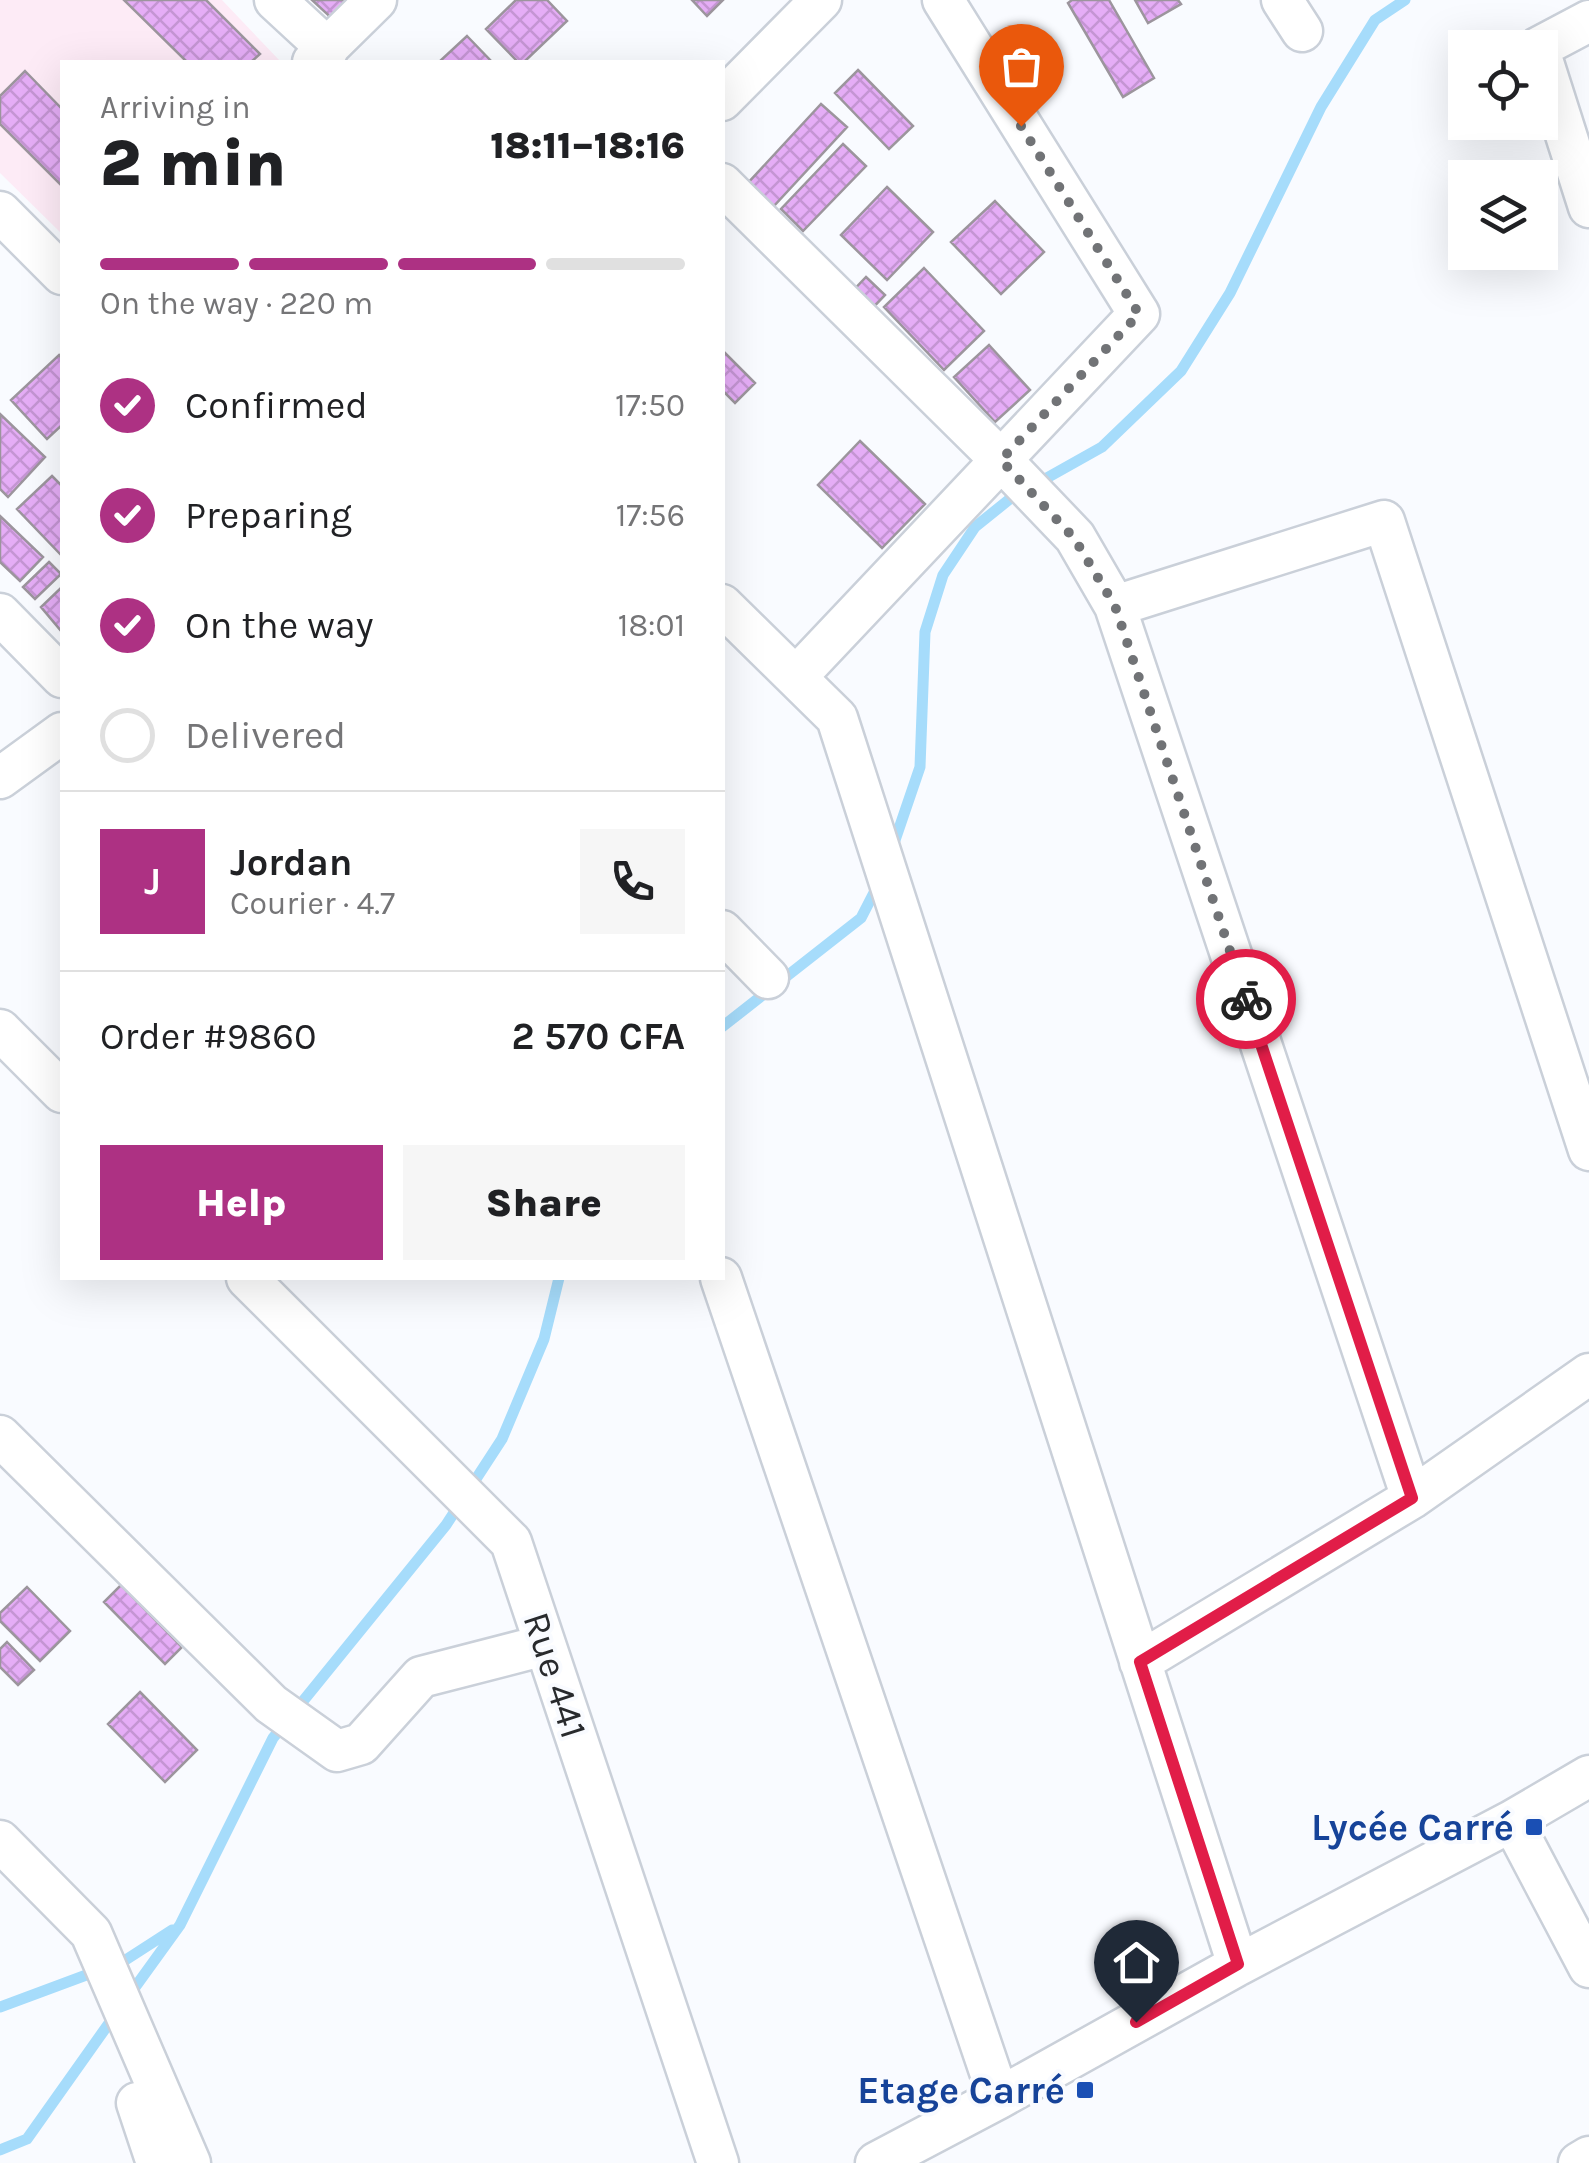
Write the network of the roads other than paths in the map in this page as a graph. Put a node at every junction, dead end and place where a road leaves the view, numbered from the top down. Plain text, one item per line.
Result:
1 (275, 0) edge
2 (376, 0) edge
3 (821, 0) edge
4 (942, 0) edge
5 (1589, 21) edge
6 (1558, 39) edge
7 (320, 56) edge
8 (725, 97) edge
9 (1558, 110) edge
10 (725, 187) edge
11 (1589, 207) edge
12 (0, 212) edge
13 (60, 272) edge
14 (1005, 464) junction
15 (1115, 606) junction
16 (725, 608) edge
17 (0, 614) edge
18 (60, 675) edge
19 (796, 677) junction
20 (60, 733) edge
21 (0, 778) edge
22 (725, 934) edge
23 (768, 978) dead end
24 (0, 1030) edge
25 (60, 1090) edge
26 (1589, 1150) edge
27 (249, 1280) edge
28 (722, 1280) edge
29 (1589, 1374) edge
30 (0, 1436) edge
31 (1412, 1498) junction
32 (545, 1645) junction
33 (1140, 1662) junction
34 (1589, 1776) edge
35 (1512, 1821) junction
36 (0, 1841) edge
37 (1238, 1964) junction
38 (1589, 1967) edge
39 (999, 2098) junction
40 (138, 2103) dead end
41 (927, 2151) edge
42 (1589, 2158) edge
43 (157, 2163) edge
44 (190, 2163) edge
45 (718, 2163) edge
46 (876, 2163) edge
47 (1579, 2163) edge

1 - 7 street
2 - 7 street
3 - 8 street
4 - 14 street
5 - 6 street
9 - 11 street
10 - 14 street
12 - 13 street
14 - 15 street
14 - 19 street
15 - 26 street
15 - 31 street
16 - 19 street
17 - 18 street
19 - 33 street
20 - 21 street
22 - 23 street
24 - 25 street
27 - 32 street, Rue 441
28 - 39 street
29 - 31 street
30 - 32 street
31 - 33 street
32 - 45 street, Rue 441
33 - 37 street
34 - 35 street
35 - 37 street
35 - 38 street
36 - 44 street
37 - 39 street
39 - 41 street
40 - 43 street
41 - 46 street
42 - 47 street

